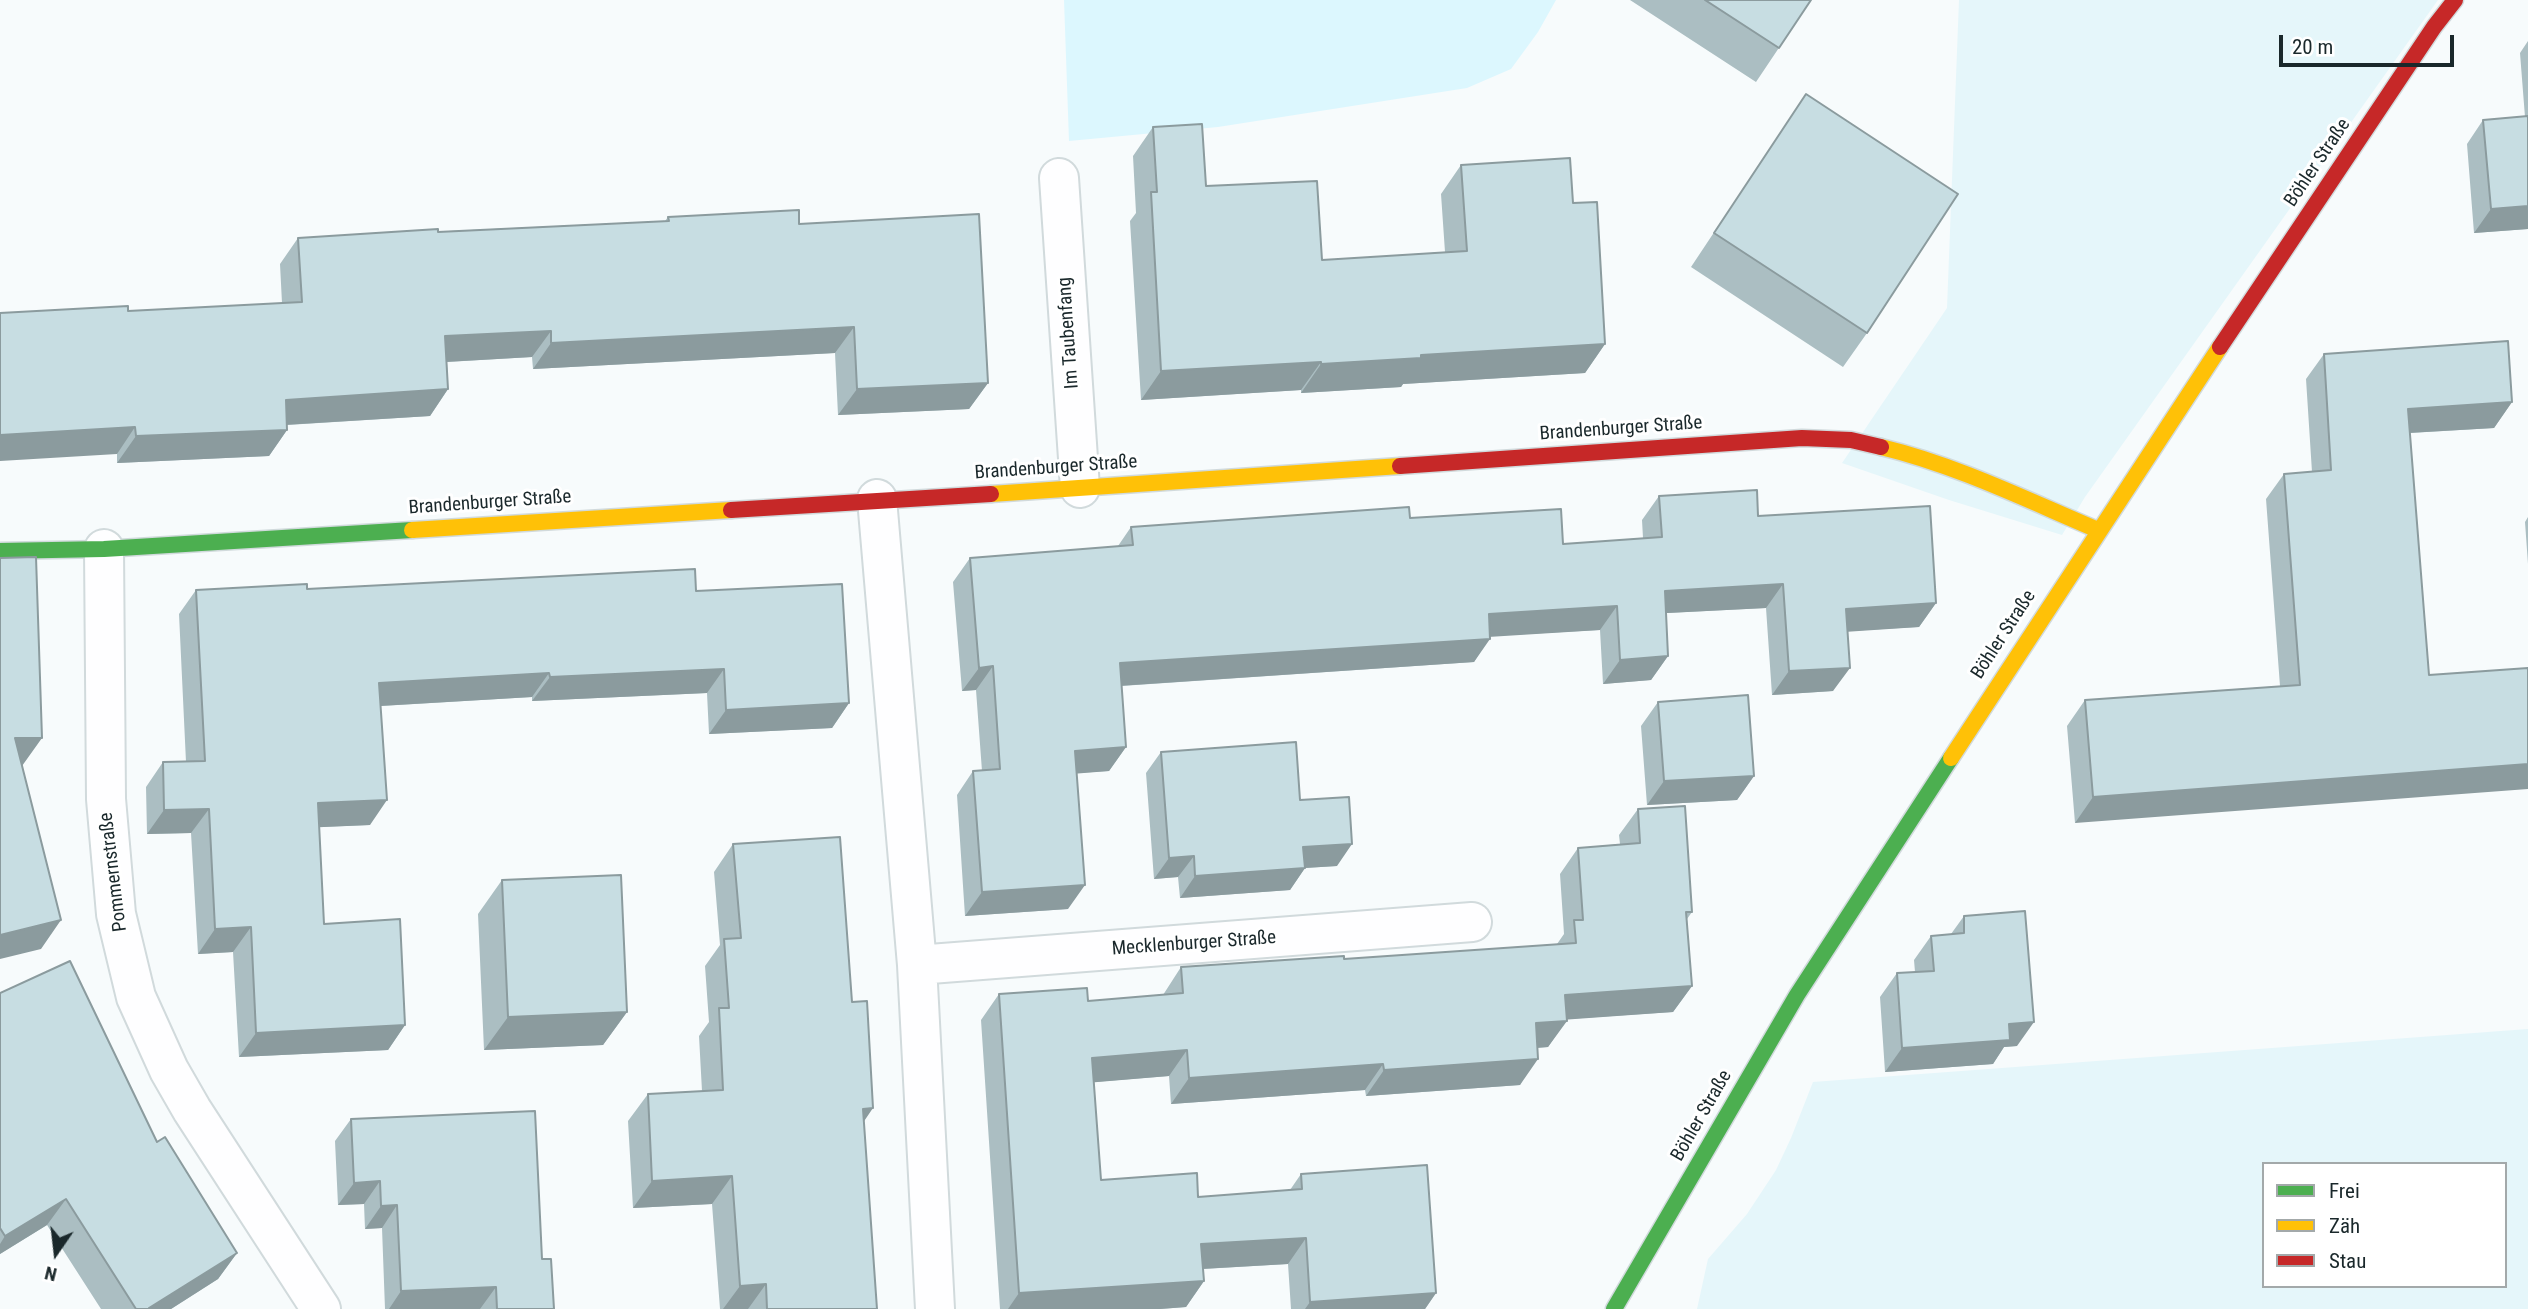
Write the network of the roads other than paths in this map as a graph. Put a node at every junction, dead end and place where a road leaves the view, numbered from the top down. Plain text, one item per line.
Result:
1 (2455, 0) edge
2 (1059, 178) dead end
3 (1080, 488) junction
4 (877, 499) junction
5 (2098, 530) junction
6 (104, 550) junction
7 (0, 551) edge
8 (1472, 922) dead end
9 (917, 965) junction
10 (321, 1309) edge
11 (935, 1309) edge
12 (1614, 1309) edge

1 - 5 street, Böhler Straße
2 - 3 street, Im Taubenfang
3 - 4 street, Brandenburger Straße
3 - 5 street, Brandenburger Straße
4 - 6 street, Brandenburger Straße
4 - 9 street
5 - 12 street, Böhler Straße
6 - 7 street, Brandenburger Straße
6 - 10 street, Pommernstraße
8 - 9 street, Mecklenburger Straße
9 - 11 street

